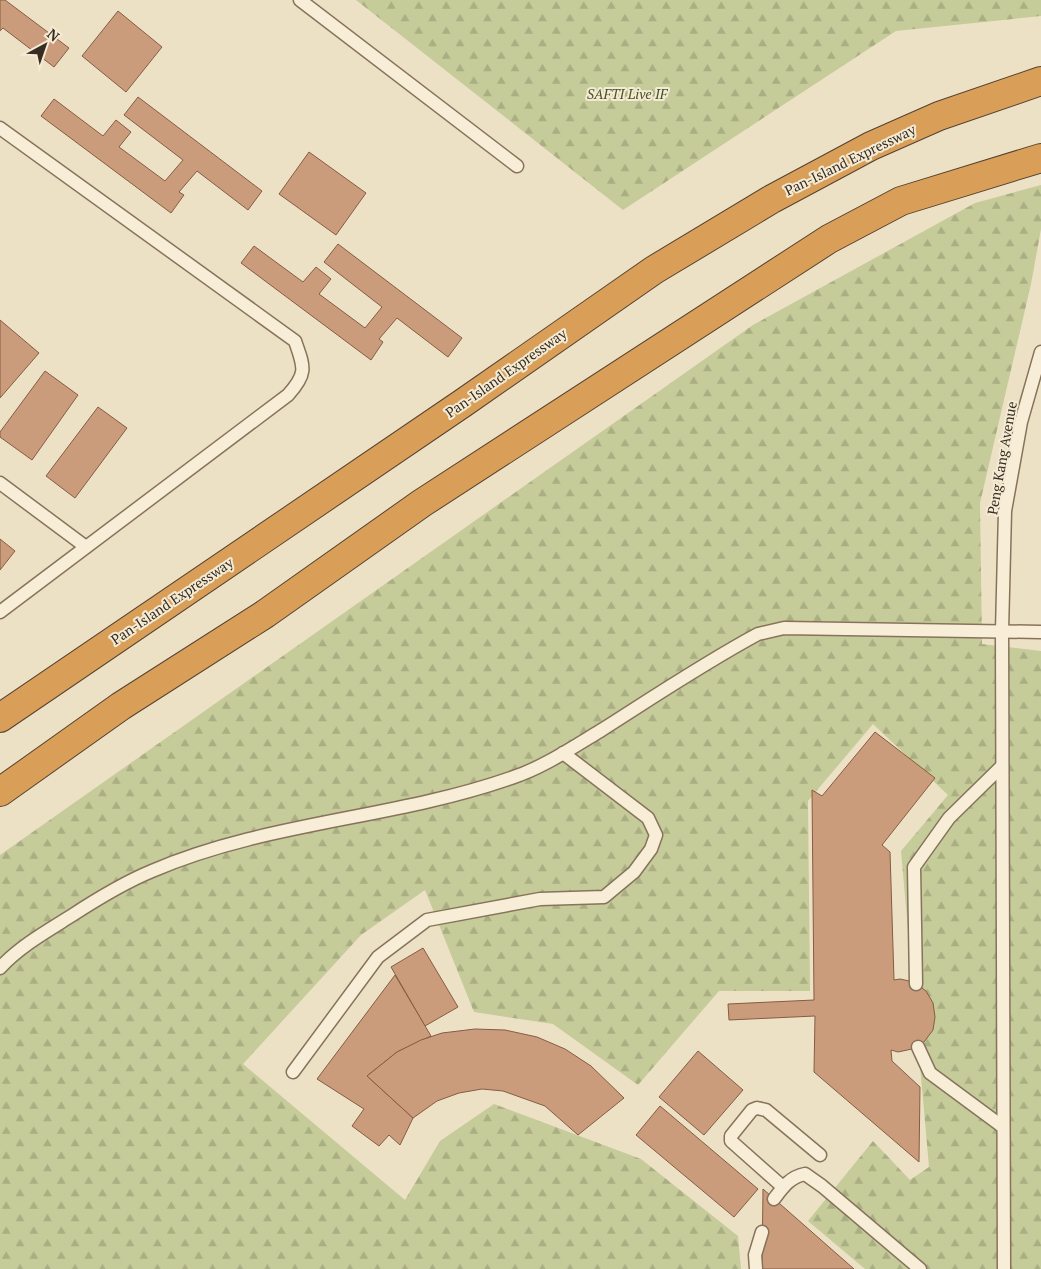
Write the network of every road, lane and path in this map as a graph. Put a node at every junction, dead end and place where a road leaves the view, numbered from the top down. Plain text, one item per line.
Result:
1 (300, 0) edge
2 (1041, 81) edge
3 (0, 128) edge
4 (1041, 158) edge
5 (517, 166) dead end
6 (1041, 352) edge
7 (0, 483) edge
8 (86, 547) junction
9 (0, 612) edge
10 (1002, 631) junction
11 (1041, 632) edge
12 (0, 718) edge
13 (563, 753) junction
14 (1002, 766) junction
15 (0, 792) edge
16 (0, 968) edge
17 (916, 984) dead end
18 (918, 1047) dead end
19 (293, 1072) dead end
20 (1003, 1127) junction
21 (820, 1156) dead end
22 (783, 1187) junction
23 (774, 1199) dead end
24 (762, 1232) dead end
25 (756, 1269) edge
26 (920, 1269) edge
27 (1004, 1269) edge

1 - 5 lane
2 - 12 highway, Pan-Island Expressway
3 - 8 lane
4 - 15 highway
6 - 10 lane, Peng Kang Avenue
7 - 8 lane
8 - 9 lane
10 - 11 lane
10 - 13 lane
10 - 14 lane, Peng Kang Avenue
13 - 16 lane
13 - 19 lane
14 - 17 lane
14 - 20 lane, Peng Kang Avenue
18 - 20 lane
20 - 27 lane, Peng Kang Avenue
21 - 22 lane
22 - 23 lane
22 - 26 lane
24 - 25 lane

